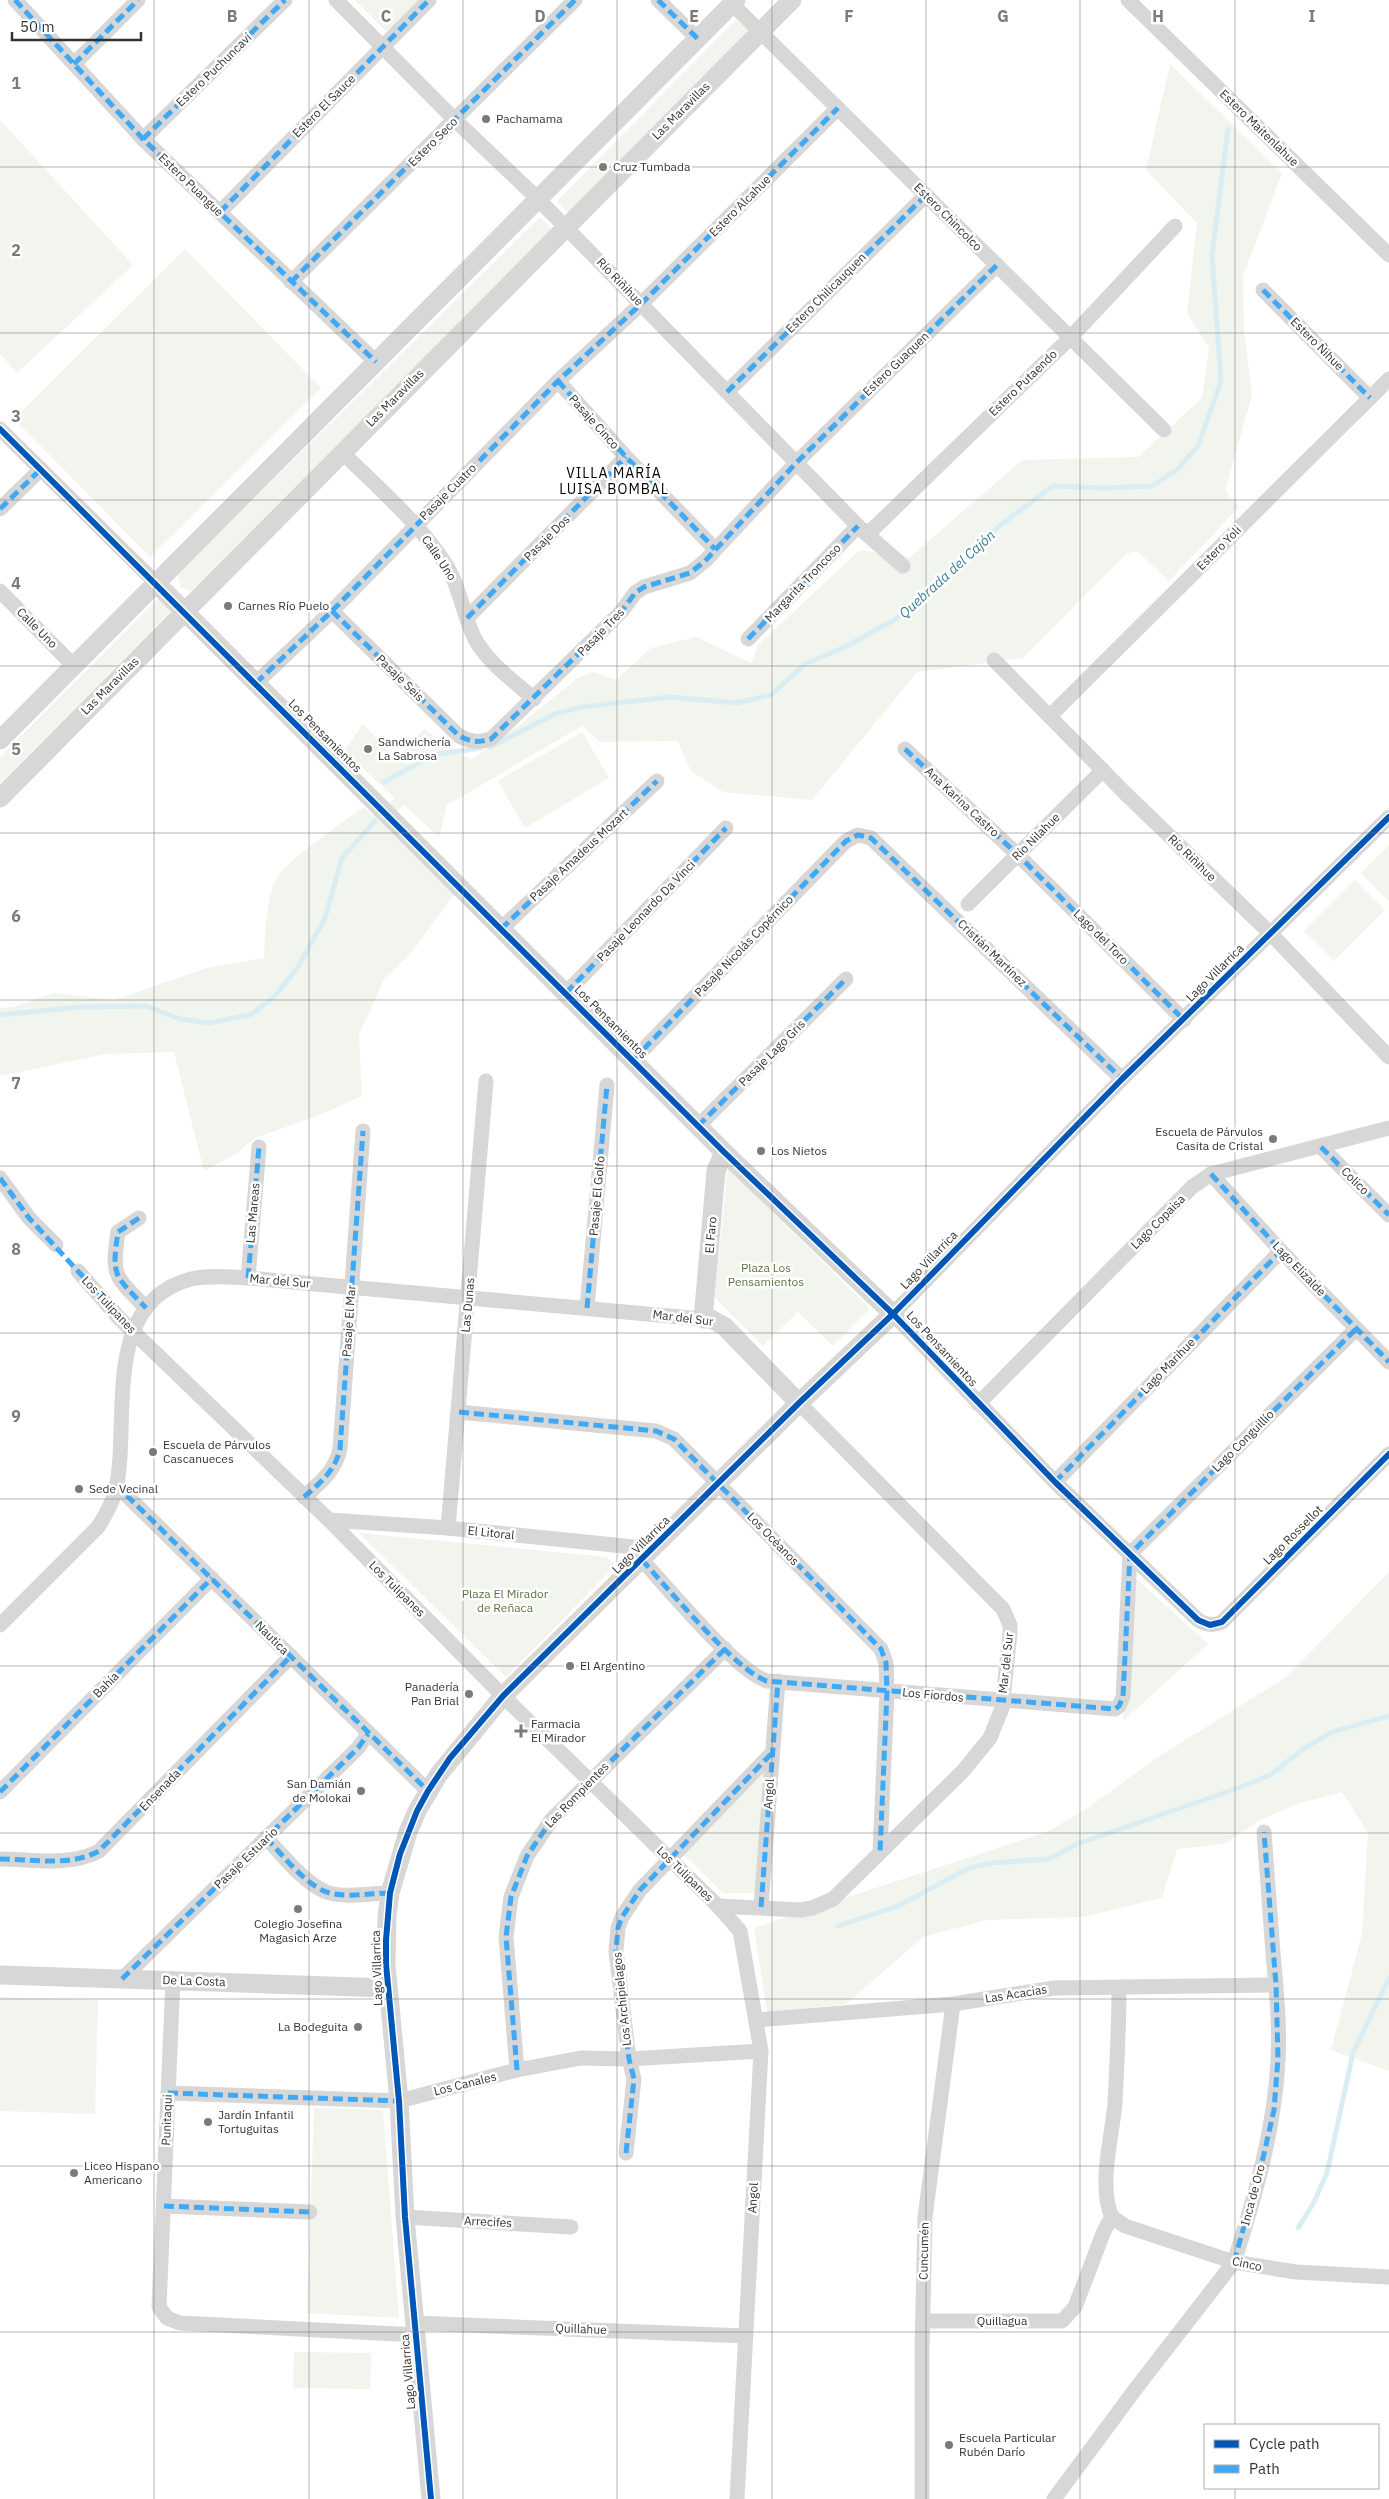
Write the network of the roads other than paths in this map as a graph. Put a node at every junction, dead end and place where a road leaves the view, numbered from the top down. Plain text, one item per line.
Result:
1 (15, 0) edge
2 (138, 0) edge
3 (285, 0) edge
4 (336, 0) edge
5 (429, 0) edge
6 (574, 0) edge
7 (658, 0) edge
8 (792, 0) edge
9 (1128, 0) edge
10 (734, 2) edge
11 (761, 32) junction
12 (698, 39) junction
13 (382, 47) junction
14 (74, 64) junction
15 (838, 108) junction
16 (455, 120) junction
17 (143, 139) junction
18 (926, 195) junction
19 (538, 199) junction
20 (220, 212) junction
21 (1176, 226) dead end
22 (566, 227) junction
23 (1389, 255) edge
24 (997, 265) junction
25 (291, 282) junction
26 (1263, 290) dead end
27 (641, 304) junction
28 (1070, 338) junction
29 (376, 362) junction
30 (1389, 379) edge
31 (558, 381) junction
32 (727, 392) junction
33 (1370, 398) junction
34 (0, 429) edge
35 (1164, 430) dead end
36 (342, 452) junction
37 (626, 457) junction
38 (796, 463) junction
39 (41, 469) junction
40 (0, 509) edge
41 (415, 526) junction
42 (861, 529) junction
43 (715, 549) junction
44 (903, 566) dead end
45 (156, 583) junction
46 (0, 591) edge
47 (184, 611) junction
48 (332, 611) junction
49 (467, 618) junction
50 (748, 639) dead end
51 (994, 660) dead end
52 (74, 666) junction
53 (256, 683) junction
54 (534, 699) junction
55 (1050, 716) junction
56 (0, 740) edge
57 (471, 742) joint
58 (905, 749) dead end
59 (1103, 770) junction
60 (657, 781) dead end
61 (0, 798) edge
62 (1389, 817) edge
63 (726, 828) dead end
64 (858, 835) joint
65 (1018, 855) junction
66 (968, 904) dead end
67 (501, 929) junction
68 (1270, 933) junction
69 (846, 978) dead end
70 (566, 993) junction
71 (1184, 1020) junction
72 (1389, 1057) edge
73 (633, 1060) junction
74 (1122, 1079) junction
75 (486, 1081) dead end
76 (607, 1085) dead end
77 (698, 1126) junction
78 (1389, 1128) edge
79 (364, 1131) dead end
80 (258, 1147) dead end
81 (1320, 1147) junction
82 (724, 1152) junction
83 (1211, 1174) junction
84 (0, 1178) edge
85 (1389, 1215) edge
86 (139, 1218) dead end
87 (56, 1245) dead end
88 (1281, 1251) junction
89 (78, 1271) dead end
90 (248, 1278) junction
91 (351, 1287) junction
92 (469, 1298) junction
93 (146, 1308) junction
94 (587, 1308) junction
95 (893, 1314) junction
96 (703, 1319) junction
97 (1356, 1329) junction
98 (133, 1331) junction
99 (1389, 1362) edge
100 (799, 1403) junction
101 (978, 1404) junction
102 (459, 1412) junction
103 (1389, 1454) edge
104 (718, 1482) junction
105 (1056, 1482) junction
106 (116, 1485) junction
107 (304, 1497) junction
108 (329, 1520) junction
109 (448, 1528) junction
110 (1130, 1554) junction
111 (647, 1555) junction
112 (212, 1578) junction
113 (0, 1625) edge
114 (1210, 1625) joint
115 (725, 1649) junction
116 (291, 1656) junction
117 (778, 1681) junction
118 (887, 1692) junction
119 (504, 1696) junction
120 (1003, 1701) junction
121 (368, 1734) junction
122 (772, 1753) junction
123 (590, 1780) junction
124 (428, 1791) junction
125 (0, 1792) edge
126 (1264, 1832) dead end
127 (266, 1838) junction
128 (880, 1852) junction
129 (0, 1859) edge
130 (670, 1859) junction
131 (390, 1893) junction
132 (718, 1906) junction
133 (761, 1908) junction
134 (0, 1975) edge
135 (122, 1979) junction
136 (172, 1980) junction
137 (1276, 1985) junction
138 (388, 1988) junction
139 (1119, 1988) junction
140 (953, 2004) junction
141 (757, 2020) junction
142 (761, 2051) junction
143 (629, 2059) junction
144 (517, 2070) junction
145 (168, 2093) junction
146 (399, 2101) junction
147 (626, 2153) dead end
148 (164, 2206) junction
149 (310, 2212) dead end
150 (406, 2217) junction
151 (1112, 2217) junction
152 (570, 2227) dead end
153 (1234, 2262) junction
154 (1389, 2277) edge
155 (167, 2318) joint
156 (923, 2321) junction
157 (416, 2329) junction
158 (746, 2336) junction
159 (431, 2499) edge
160 (737, 2499) edge
161 (922, 2499) edge
162 (1054, 2499) edge

1 - 14 street, Estero Puangue
2 - 14 street
3 - 17 street, Estero Puchuncaví
4 - 13 street, Río Riñihue
5 - 13 street, Estero El Sauce
6 - 16 street, Estero Seco
7 - 12 street
8 - 11 street, Las Maravillas
9 - 23 street, Estero Maitenlahue
10 - 11 street, Estero Chincolco
10 - 12 street
11 - 15 street, Estero Chincolco
11 - 22 street, Las Maravillas
12 - 19 street
13 - 16 street, Río Riñihue
13 - 20 street, Estero El Sauce
14 - 17 street, Estero Puangue
15 - 18 street, Estero Chincolco
15 - 27 street, Estero Alcahue
16 - 19 street, Río Riñihue
16 - 25 street, Estero Seco
17 - 20 street, Estero Puangue
18 - 24 street, Estero Chincolco
18 - 32 street, Estero Chilicauquen
19 - 22 street, Río Riñihue
19 - 29 street
20 - 25 street, Estero Puangue
21 - 28 street, Estero Putaendo
22 - 27 street, Río Riñihue
22 - 36 street, Las Maravillas
24 - 28 street, Estero Chincolco
24 - 38 street, Estero Guaquen
25 - 29 street, Estero Puangue
26 - 33 street, Estero Ñihue
27 - 31 street, Pasaje Cuatro
27 - 32 street, Río Riñihue
28 - 35 street, Estero Chincolco
28 - 42 street, Estero Putaendo
29 - 45 street
30 - 33 street, Estero Yoli
31 - 37 street, Pasaje Cinco
31 - 41 street, Pasaje Cuatro
32 - 38 street, Río Riñihue
33 - 55 street, Estero Yoli
34 - 39 street, Los Pensamientos
36 - 41 street, Calle Uno
36 - 47 street, Las Maravillas
37 - 43 street, Pasaje Cinco
37 - 49 street, Pasaje Dos
38 - 42 street, Río Riñihue
38 - 43 street, Pasaje Tres
39 - 40 street
39 - 45 street, Los Pensamientos
41 - 48 street, Pasaje Cuatro
41 - 49 street, Calle Uno
42 - 44 street, Río Riñihue
42 - 50 street, Margarita Troncoso
43 - 54 street, Pasaje Tres
45 - 47 street, Los Pensamientos
45 - 52 street
46 - 52 street, Calle Uno
47 - 53 street, Los Pensamientos
47 - 61 street, Las Maravillas
48 - 53 street, Pasaje Cuatro
48 - 57 street, Pasaje Seis
49 - 54 street, Calle Uno
51 - 55 street, Río Riñihue
52 - 56 street
53 - 67 street, Los Pensamientos
54 - 57 street, Pasaje Tres
55 - 59 street, Río Riñihue
58 - 65 street, Ana Karina Castro
59 - 65 street, Río Nilahue
59 - 68 street, Río Riñihue
60 - 67 street, Pasaje Amadeus Mozart
62 - 68 street, Lago Villarrica
63 - 70 street, Pasaje Leonardo Da Vinci
64 - 73 street, Pasaje Nicolás Copérnico
64 - 74 street, Cristián Martínez
65 - 66 street, Río Nilahue
65 - 71 street, Lago del Toro
67 - 70 street, Los Pensamientos
68 - 71 street, Lago Villarrica
68 - 72 street, Río Riñihue
69 - 77 street, Pasaje Lago Gris
70 - 73 street, Los Pensamientos
71 - 74 street, Lago Villarrica
73 - 77 street, Los Pensamientos
74 - 95 street, Lago Villarrica
75 - 92 street, Las Dunas
76 - 94 street, Pasaje El Golfo
77 - 82 street, Los Pensamientos
78 - 81 street, Lago Copaisa
79 - 91 street, Pasaje El Mar
80 - 90 street, Las Mareas
81 - 83 street, Lago Copaisa
81 - 85 street, Colico
82 - 95 street, Los Pensamientos
82 - 96 street, El Faro
83 - 88 street, Lago Elizalde
83 - 101 street, Lago Copaisa
84 - 87 street
86 - 93 street
88 - 97 street, Lago Elizalde
88 - 105 street, Lago Marihue
89 - 98 street, Los Tulipanes
90 - 91 street, Mar del Sur
90 - 93 street, Mar del Sur
91 - 92 street, Mar del Sur
91 - 107 street, Pasaje El Mar
92 - 94 street, Mar del Sur
92 - 102 street, Las Dunas
93 - 98 street, Mar del Sur
94 - 96 street, Mar del Sur
95 - 100 street, Lago Villarrica
95 - 101 street, Los Pensamientos
96 - 100 street, Mar del Sur
97 - 99 street, Lago Elizalde
97 - 110 street, Lago Conguillío
98 - 106 street, Mar del Sur
98 - 107 street, Los Tulipanes
100 - 104 street, Lago Villarrica
100 - 120 street, Mar del Sur
101 - 105 street, Los Pensamientos
102 - 104 street, Los Océanos
102 - 109 street, Las Dunas
103 - 114 street, Lago Rossellot
104 - 111 street, Lago Villarrica
104 - 118 street, Los Océanos
105 - 110 street, Los Pensamientos
106 - 112 street, Nautica
106 - 113 street, Mar del Sur
107 - 108 street, Los Tulipanes
108 - 109 street, El Litoral
108 - 119 street, Los Tulipanes
109 - 111 street, El Litoral
110 - 114 street, Los Pensamientos
110 - 120 street, Los Fiordos
111 - 115 street, Los Fiordos
111 - 119 street, Lago Villarrica
112 - 116 street, Nautica
112 - 125 street, Bahía
115 - 117 street, Los Fiordos
115 - 123 street, Las Rompientes
116 - 121 street, Nautica
116 - 129 street, Ensenada
117 - 118 street, Los Fiordos
117 - 122 street, Angol
118 - 120 street, Los Fiordos
118 - 128 street, Los Océanos
119 - 123 street, Los Tulipanes
119 - 124 street, Lago Villarrica
120 - 128 street, Mar del Sur
121 - 124 street, Nautica
121 - 127 street, Pasaje Estuario
122 - 130 street, Los Archipielagos
122 - 133 street, Angol
123 - 130 street, Los Tulipanes
123 - 144 street, Las Rompientes
124 - 131 street, Lago Villarrica
126 - 137 street, Inca de Oro
127 - 131 street
127 - 135 street, Pasaje Estuario
128 - 133 street, Mar del Sur
130 - 132 street, Los Tulipanes
130 - 143 street, Los Archipielagos
131 - 138 street, Lago Villarrica
132 - 133 street, Mar del Sur
132 - 141 street, Angol
134 - 135 street, De La Costa
135 - 136 street, De La Costa
136 - 138 street, De La Costa
136 - 145 street, Punitaqui
137 - 139 street, Las Acacias
137 - 153 street, Inca de Oro
138 - 146 street, Lago Villarrica
139 - 140 street, Las Acacias
139 - 151 street
140 - 141 street, Las Acacias
140 - 156 street, Cuncumén
141 - 142 street, Angol
142 - 143 street, Los Canales
142 - 158 street, Angol
143 - 144 street, Los Canales
143 - 147 street, Los Archipielagos
144 - 146 street, Los Canales
145 - 146 street, Los Canales
145 - 148 street, Punitaqui
146 - 150 street, Lago Villarrica
148 - 149 street
148 - 155 street, Punitaqui
150 - 152 street, Arrecifes
150 - 157 street, Lago Villarrica
151 - 153 street, Cinco
151 - 156 street, Quillagua
153 - 154 street, Cinco
153 - 162 street, Inca de Oro
155 - 157 street, Quillahue
156 - 161 street, Cuncumén
157 - 158 street, Quillahue
157 - 159 street, Lago Villarrica
158 - 160 street, Angol

